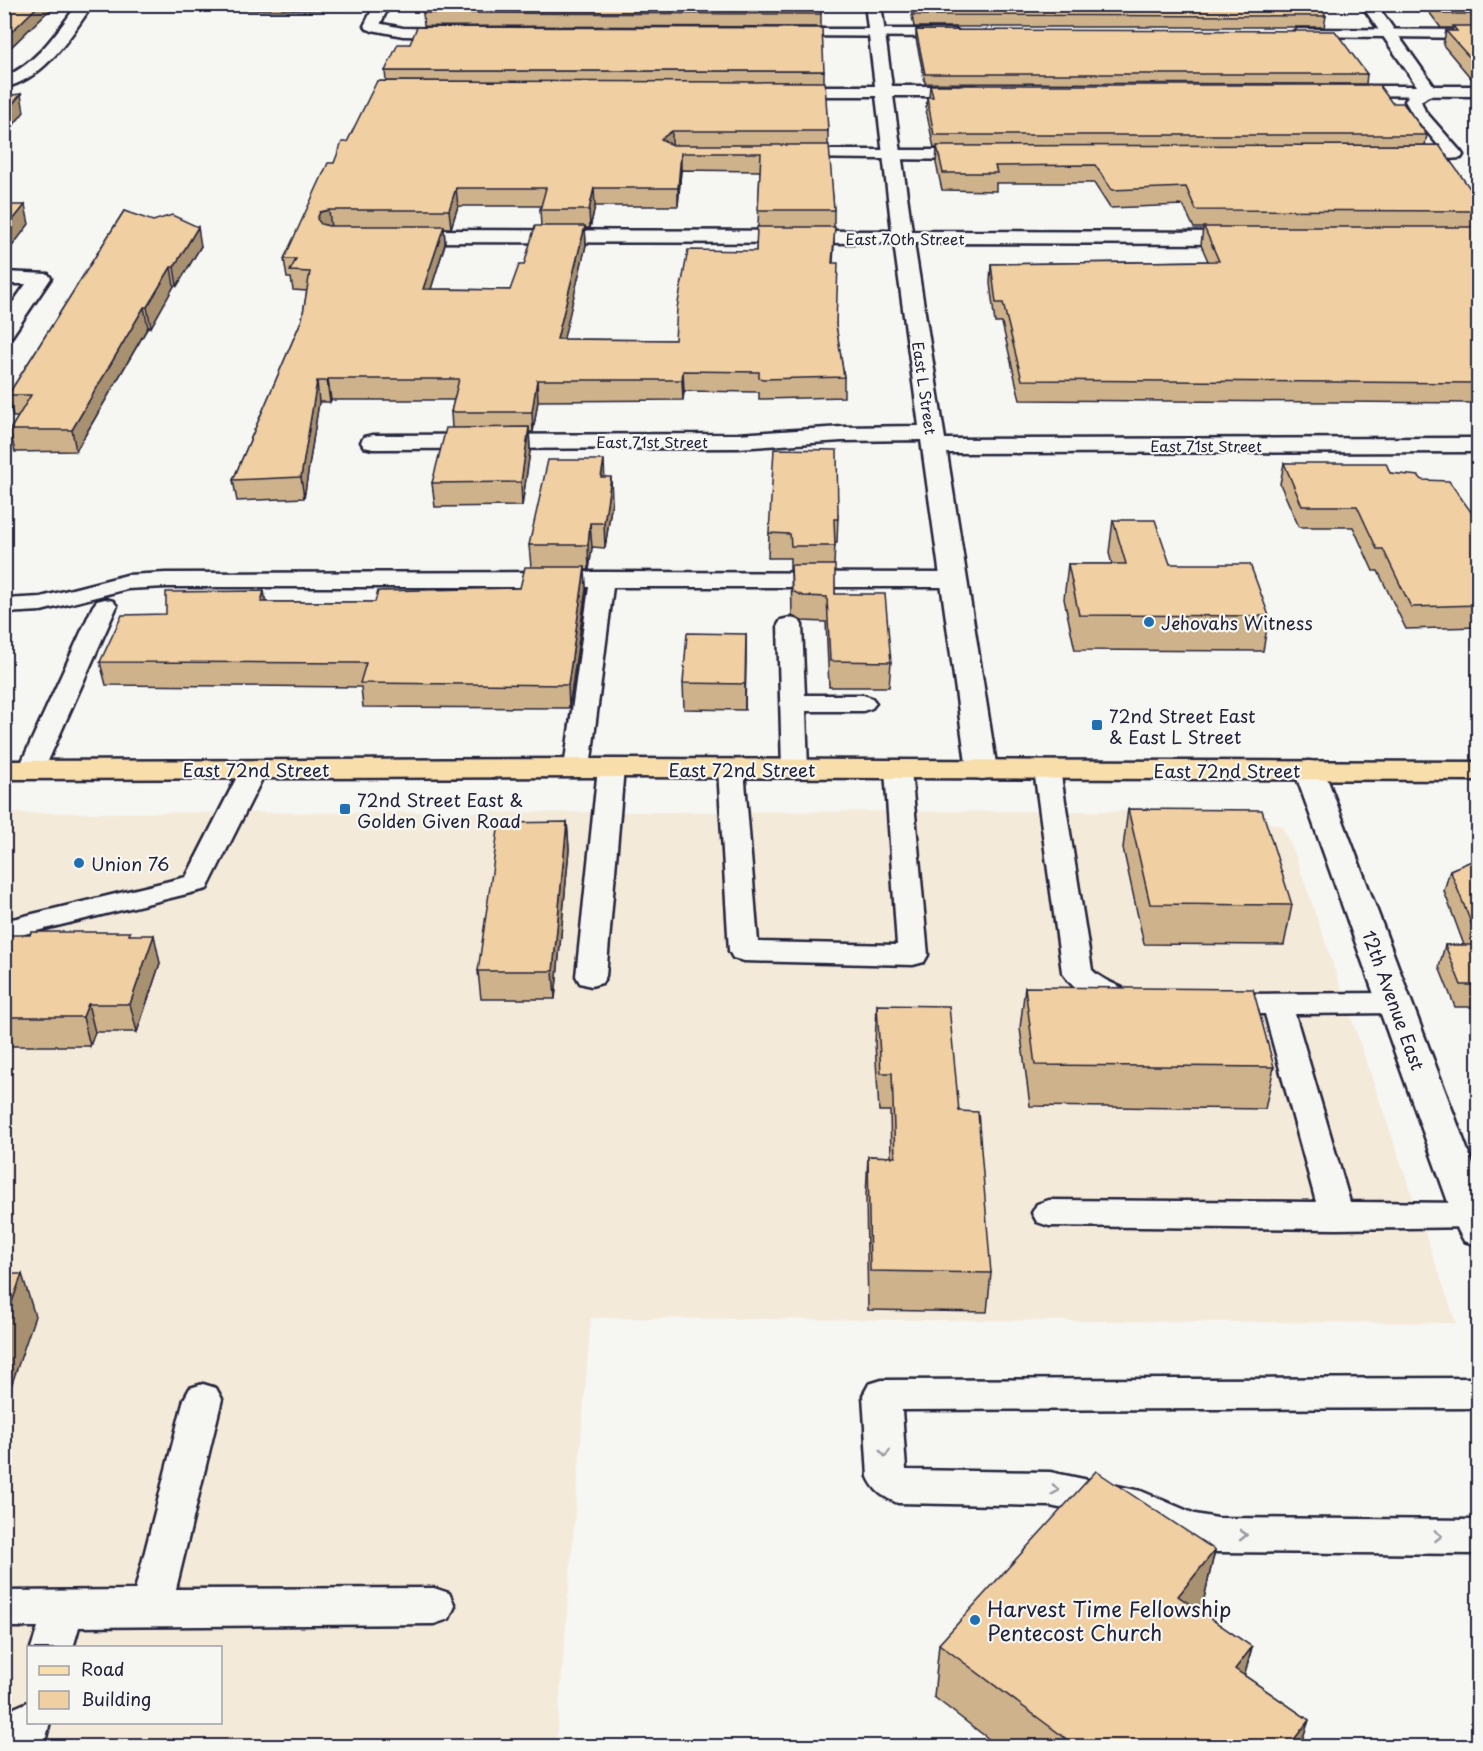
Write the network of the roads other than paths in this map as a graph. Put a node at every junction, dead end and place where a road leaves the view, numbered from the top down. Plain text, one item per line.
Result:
1 (86, 4) edge
2 (383, 4) edge
3 (873, 4) edge
4 (1368, 4) edge
5 (372, 26) joint
6 (463, 33) edge
7 (771, 33) edge
8 (878, 33) junction
9 (972, 33) edge
10 (1281, 33) edge
11 (1388, 34) junction
12 (1479, 34) edge
13 (4, 83) edge
14 (763, 91) edge
15 (882, 91) junction
16 (989, 91) edge
17 (1322, 91) edge
18 (1429, 91) junction
19 (1479, 91) edge
20 (776, 155) edge
21 (991, 155) edge
22 (891, 156) junction
23 (1396, 157) edge
24 (378, 236) edge
25 (903, 238) junction
26 (1263, 238) edge
27 (4, 278) edge
28 (4, 331) edge
29 (932, 439) junction
30 (373, 442) dead end
31 (1479, 445) edge
32 (602, 579) junction
33 (954, 580) junction
34 (4, 606) edge
35 (105, 606) dead end
36 (790, 625) dead end
37 (792, 704) junction
38 (863, 704) dead end
39 (577, 768) junction
40 (611, 768) junction
41 (254, 769) junction
42 (731, 769) junction
43 (795, 769) junction
44 (18, 770) edge
45 (898, 770) junction
46 (982, 770) junction
47 (1047, 770) junction
48 (1309, 770) junction
49 (1479, 771) edge
50 (4, 930) edge
51 (591, 976) dead end
52 (1277, 1003) junction
53 (1395, 1003) junction
54 (1159, 1004) edge
55 (1190, 1004) edge
56 (1049, 1213) dead end
57 (1337, 1216) junction
58 (1476, 1223) edge
59 (1479, 1393) edge
60 (203, 1399) dead end
61 (1479, 1536) edge
62 (434, 1606) dead end
63 (4, 1609) edge
64 (63, 1609) junction
65 (151, 1609) junction
66 (52, 1646) edge
67 (28, 1724) edge
68 (22, 1746) edge

1 - 13 street
2 - 5 street
3 - 8 street, East L Street
4 - 11 street
5 - 6 lane
7 - 8 lane
8 - 9 lane
8 - 15 street, East L Street
10 - 11 lane
11 - 12 lane
11 - 18 street
14 - 15 street
15 - 16 street
15 - 22 street, East L Street
17 - 18 street
18 - 19 street
18 - 23 lane
20 - 22 lane
21 - 22 lane
22 - 25 street, East L Street
24 - 25 street, East 70th Street
25 - 26 street, East 70th Street
25 - 29 street, East L Street
27 - 28 street
29 - 30 street, East 71st Street
29 - 31 street, East 71st Street
29 - 33 street, East L Street
32 - 33 lane
32 - 34 lane
32 - 39 lane
33 - 46 street, East L Street
35 - 44 lane
36 - 37 lane
37 - 38 lane
37 - 43 lane
39 - 40 main road, East 72nd Street
39 - 41 main road, East 72nd Street
40 - 42 main road, East 72nd Street
40 - 51 lane
41 - 44 main road, East 72nd Street
41 - 50 lane
42 - 43 main road, East 72nd Street
42 - 45 lane
43 - 45 main road, East 72nd Street
45 - 46 main road, East 72nd Street
46 - 47 main road, East 72nd Street
47 - 48 main road, East 72nd Street
47 - 54 lane
48 - 49 main road, East 72nd Street
48 - 53 street, 12th Avenue East
52 - 53 lane
52 - 55 lane
52 - 57 lane
53 - 58 street, 12th Avenue East
56 - 57 lane
57 - 58 lane
59 -> 61 lane
60 - 65 lane
62 - 65 lane
63 - 64 lane
64 - 65 lane
64 - 66 lane
67 - 68 lane

